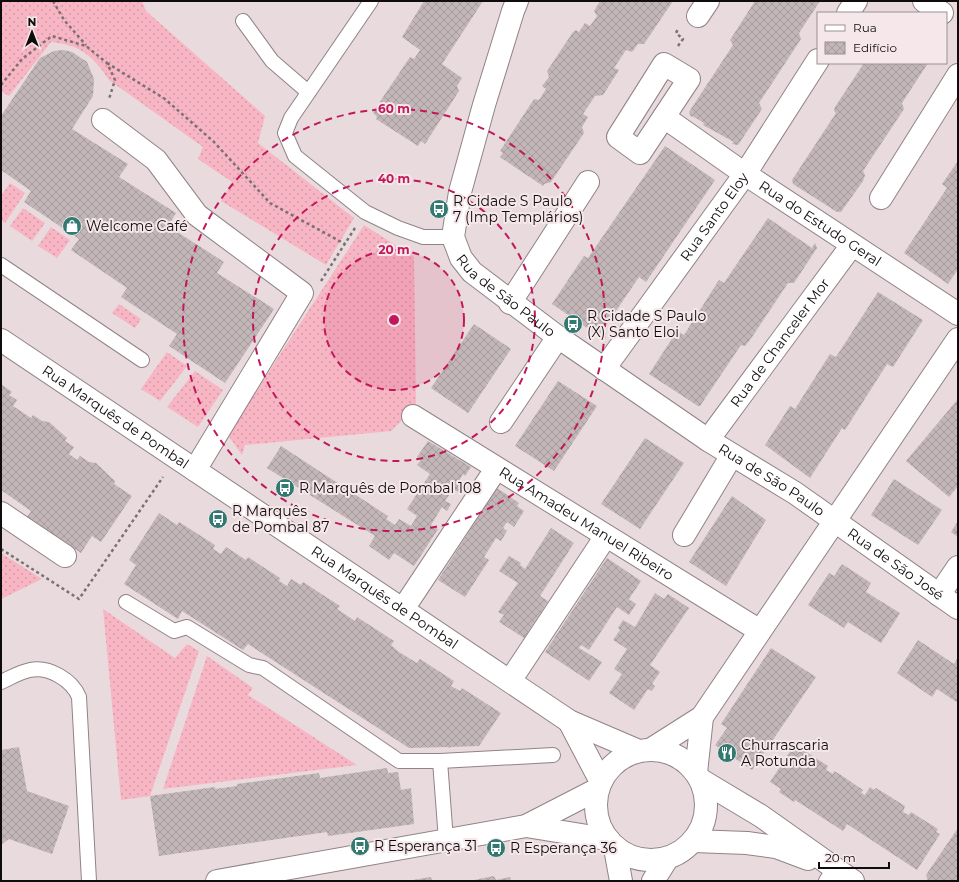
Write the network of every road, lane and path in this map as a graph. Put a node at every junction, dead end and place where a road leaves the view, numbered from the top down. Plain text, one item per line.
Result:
1 (53, 1) edge
2 (371, 1) edge
3 (518, 1) edge
4 (856, 1) edge
5 (924, 1) edge
6 (849, 12) edge
7 (940, 12) edge
8 (947, 17) edge
9 (243, 21) dead end
10 (958, 24) edge
11 (86, 46) junction
12 (817, 62) edge
13 (107, 63) junction
14 (958, 74) edge
15 (1, 85) edge
16 (308, 92) junction
17 (664, 117) dead end
18 (103, 120) joint
19 (746, 174) junction
20 (588, 182) dead end
21 (880, 198) dead end
22 (365, 212) junction
23 (453, 237) junction
24 (345, 244) junction
25 (852, 245) junction
26 (1, 265) edge
27 (302, 293) junction
28 (510, 303) junction
29 (958, 314) edge
30 (558, 337) junction
31 (958, 339) edge
32 (1, 340) edge
33 (142, 360) dead end
34 (604, 369) junction
35 (413, 416) dead end
36 (501, 422) dead end
37 (708, 440) junction
38 (732, 455) junction
39 (176, 457) junction
40 (496, 468) junction
41 (195, 470) junction
42 (1, 513) edge
43 (834, 520) junction
44 (684, 534) dead end
45 (606, 536) junction
46 (1, 549) edge
47 (65, 556) dead end
48 (958, 568) edge
49 (939, 595) junction
50 (126, 602) dead end
51 (958, 608) edge
52 (403, 610) junction
53 (760, 631) junction
54 (510, 681) junction
55 (1, 682) edge
56 (702, 717) junction
57 (569, 721) junction
58 (645, 751) junction
59 (553, 755) dead end
60 (440, 761) junction
61 (698, 777) junction
62 (599, 785) junction
63 (526, 826) junction
64 (446, 840) junction
65 (694, 841) junction
66 (611, 844) junction
67 (667, 859) junction
68 (830, 874) edge
69 (89, 881) edge
70 (216, 881) edge
71 (621, 881) edge
72 (653, 881) edge
73 (853, 881) edge

1 - 11 path
2 - 16 lane
3 - 23 street, Rua de São Paulo
4 - 6 street
5 - 7 street
8 - 10 street
9 - 16 lane
11 - 13 path
11 - 15 path
12 - 19 street, Rua Santo Eloy
13 - 18 path
13 - 24 path
14 - 21 street
16 - 22 lane
17 - 19 street, Rua do Estudo Geral
18 - 27 street
19 - 25 street, Rua do Estudo Geral
19 - 34 street, Rua Santo Eloy
20 - 28 street
22 - 23 lane
22 - 24 path
23 - 28 street, Rua de São Paulo
24 - 27 path
25 - 29 street, Rua do Estudo Geral
25 - 37 street, Rua de Chanceler Mor
26 - 33 lane
27 - 41 street
28 - 30 street, Rua de São Paulo
30 - 34 street, Rua de São Paulo
30 - 36 street
31 - 43 street
32 - 39 street, Rua Marquês de Pombal
34 - 37 street, Rua de São Paulo
35 - 40 street, Rua Amadeu Manuel Ribeiro
37 - 38 street, Rua de São Paulo
38 - 43 street, Rua de São Paulo
38 - 44 street
39 - 41 street, Rua Marquês de Pombal
39 - 46 path
40 - 45 street, Rua Amadeu Manuel Ribeiro
40 - 52 street
41 - 52 street, Rua Marquês de Pombal
42 - 47 street
43 - 49 street, Rua de São José
43 - 53 street
45 - 53 street, Rua Amadeu Manuel Ribeiro
45 - 54 street
48 - 49 street
49 - 51 street, Rua de São José
50 - 60 lane
52 - 54 street, Rua Marquês de Pombal
53 - 56 street
54 - 57 street, Rua Marquês de Pombal
55 - 69 lane
56 - 58 street
56 - 61 street
57 - 58 street, Rua Marquês de Pombal
57 - 62 street, Rua Marquês de Pombal
58 - 61 street
58 - 62 street
59 - 60 lane
60 - 64 lane
61 - 65 street
61 - 68 street
62 - 63 street
62 - 66 street
63 - 64 street
63 - 66 street
64 - 70 street
65 - 67 street
65 - 68 street
66 - 67 street
66 - 71 street
67 - 72 street
68 - 73 street

